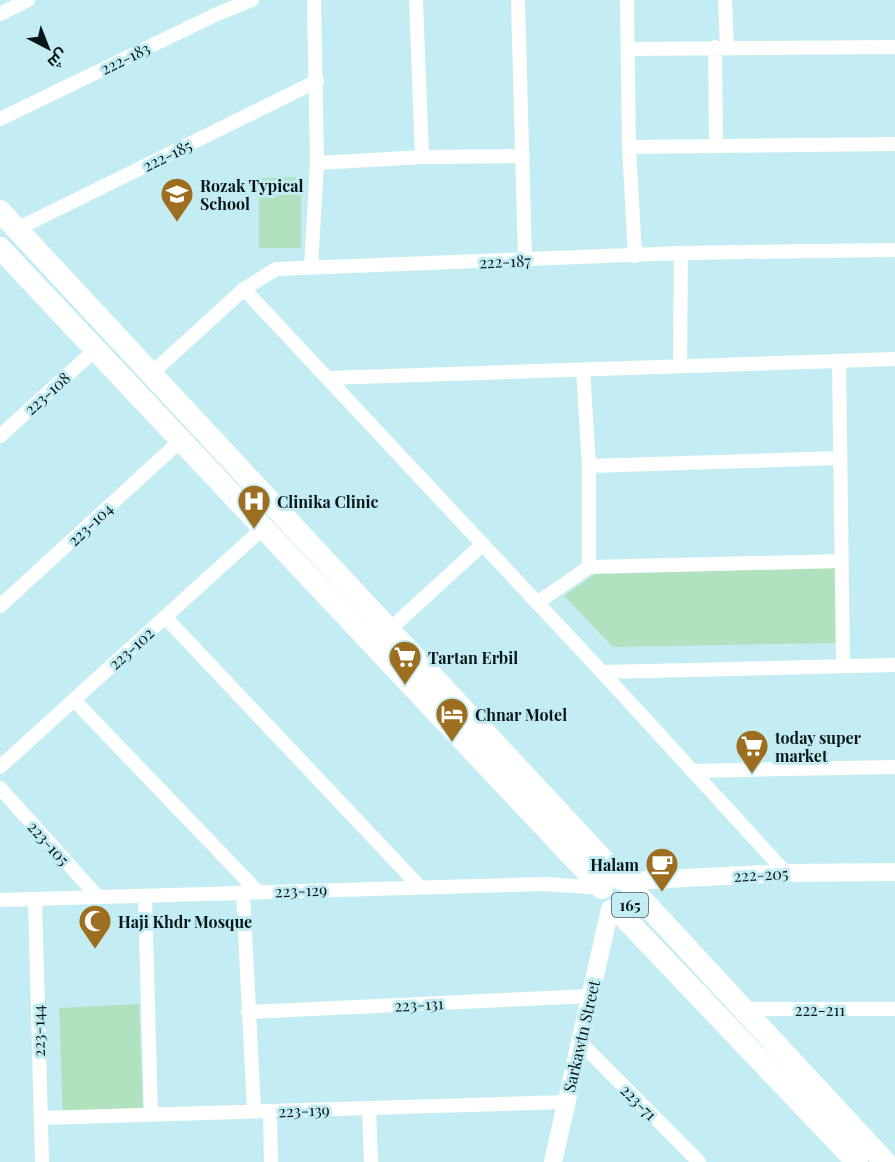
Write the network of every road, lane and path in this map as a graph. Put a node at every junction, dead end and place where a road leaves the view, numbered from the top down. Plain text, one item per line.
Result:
1 (28, 0) edge
2 (252, 0) edge
3 (315, 0) edge
4 (416, 0) edge
5 (518, 0) edge
6 (627, 0) edge
7 (725, 0) edge
8 (216, 7) edge
9 (0, 14) edge
10 (721, 47) junction
11 (895, 47) edge
12 (629, 48) junction
13 (317, 81) junction
14 (0, 119) edge
15 (895, 144) edge
16 (716, 146) junction
17 (629, 147) junction
18 (523, 156) junction
19 (422, 157) junction
20 (317, 163) junction
21 (0, 211) edge
22 (17, 229) junction
23 (0, 248) edge
24 (895, 250) edge
25 (681, 253) junction
26 (635, 256) junction
27 (525, 260) junction
28 (310, 267) junction
29 (58, 273) junction
30 (244, 289) junction
31 (39, 290) junction
32 (95, 350) junction
33 (895, 359) edge
34 (839, 361) junction
35 (680, 366) junction
36 (583, 369) junction
37 (152, 373) junction
38 (328, 378) junction
39 (0, 434) edge
40 (179, 442) junction
41 (840, 458) junction
42 (590, 466) junction
43 (262, 529) junction
44 (483, 544) junction
45 (841, 561) junction
46 (589, 567) junction
47 (537, 603) junction
48 (0, 606) edge
49 (165, 617) junction
50 (389, 630) junction
51 (843, 665) junction
52 (895, 665) edge
53 (602, 672) junction
54 (74, 700) junction
55 (0, 767) edge
56 (895, 767) edge
57 (692, 771) junction
58 (0, 788) edge
59 (895, 872) edge
60 (786, 873) junction
61 (420, 886) junction
62 (243, 892) junction
63 (258, 892) junction
64 (618, 893) junction
65 (145, 896) junction
66 (98, 897) junction
67 (35, 899) junction
68 (0, 900) edge
69 (590, 996) junction
70 (745, 1009) junction
71 (895, 1009) edge
72 (248, 1012) junction
73 (580, 1042) junction
74 (566, 1102) junction
75 (369, 1108) junction
76 (255, 1111) junction
77 (270, 1111) junction
78 (151, 1114) junction
79 (41, 1118) junction
80 (696, 1161) edge
81 (42, 1162) edge
82 (271, 1162) edge
83 (371, 1162) edge
84 (553, 1162) edge
85 (857, 1162) edge
86 (885, 1162) edge

1 - 9 street
2 - 8 street, 222-183
3 - 13 street
4 - 19 street
5 - 18 street
6 - 12 street
7 - 10 street
8 - 14 street, 222-183
10 - 11 street
10 - 12 street
10 - 16 street
12 - 17 street
13 - 20 street
13 - 22 street, 222-185
15 - 16 street
16 - 17 street
17 - 26 street
18 - 19 street
18 - 27 street
19 - 20 street
20 - 28 street
21 - 22 main road
22 - 29 main road
23 - 31 main road
24 - 25 street, 222-187
25 - 26 street, 222-187
25 - 35 street
26 - 27 street, 222-187
27 - 28 street, 222-187
28 - 30 street, 222-187
29 - 31 main road
29 - 37 main road
30 - 37 street, 222-187
30 - 38 street
31 - 32 main road
32 - 39 street, 223-108
32 - 40 main road
33 - 34 street
34 - 35 street
34 - 41 street
35 - 36 street
36 - 38 street
36 - 42 street
37 - 50 main road
38 - 44 street
40 - 43 main road
40 - 48 street, 223-104
41 - 42 street
41 - 45 street
42 - 46 street
43 - 49 street, 223-102
43 - 64 main road
44 - 47 street
44 - 50 street
45 - 46 street
45 - 51 street
46 - 47 street
47 - 53 street
49 - 54 street, 223-102
49 - 61 street
50 - 64 main road
51 - 52 street
51 - 53 street
53 - 57 street
54 - 55 street, 223-102
54 - 63 street
56 - 57 street
57 - 60 street
58 - 66 street, 223-105
59 - 60 street, 222-205
60 - 64 street, 222-205
61 - 63 street, 223-129
61 - 64 street, 223-129
62 - 63 street, 223-129
62 - 65 street, 223-129
62 - 72 street
64 - 69 street, Sarkawtn Street
64 - 70 main road
64 - 85 main road
65 - 66 street, 223-129
65 - 78 street
66 - 67 street, 223-129
67 - 68 street, 223-129
67 - 79 street, 223-144
69 - 72 street, 223-131
69 - 73 street, Sarkawtn Street
70 - 71 street, 222-211
70 - 86 main road
72 - 76 street
73 - 74 street, Sarkawtn Street
73 - 80 street, 223-71
74 - 75 street, 223-139
74 - 84 street, Sarkawtn Street
75 - 77 street, 223-139
75 - 83 street
76 - 77 street, 223-139
76 - 78 street, 223-139
77 - 82 street
78 - 79 street, 223-139
79 - 81 street, 223-144

